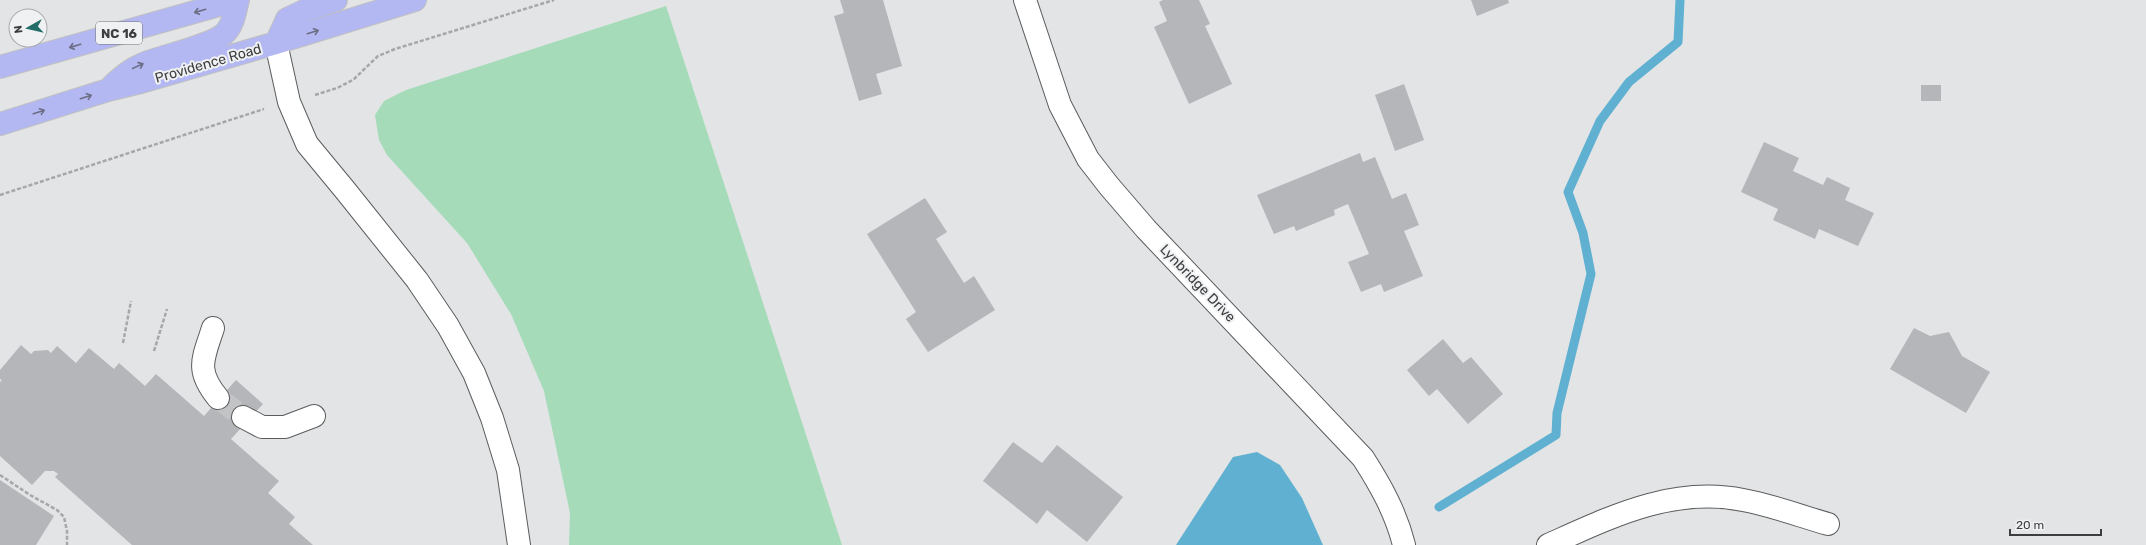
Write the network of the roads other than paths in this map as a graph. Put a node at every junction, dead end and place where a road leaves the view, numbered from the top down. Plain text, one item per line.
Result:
1 (238, 0) edge
2 (336, 0) edge
3 (415, 0) edge
4 (1025, 0) edge
5 (276, 43) junction
6 (0, 67) edge
7 (108, 90) junction
8 (0, 124) edge
9 (213, 328) dead end
10 (218, 398) tunnel mouth
11 (314, 416) dead end
12 (243, 417) tunnel mouth
13 (1828, 524) dead end
14 (520, 545) edge
15 (1404, 545) edge
16 (1548, 545) edge

1 -> 6 main road, NC 16
7 -> 1 main road
2 - 5 main road
5 -> 3 main road, Providence Road
4 - 15 street, Lynbridge Drive
5 - 7 main road, Providence Road
5 - 14 street
8 -> 7 main road, Providence Road
9 - 10 street
11 - 12 street
13 - 16 street

